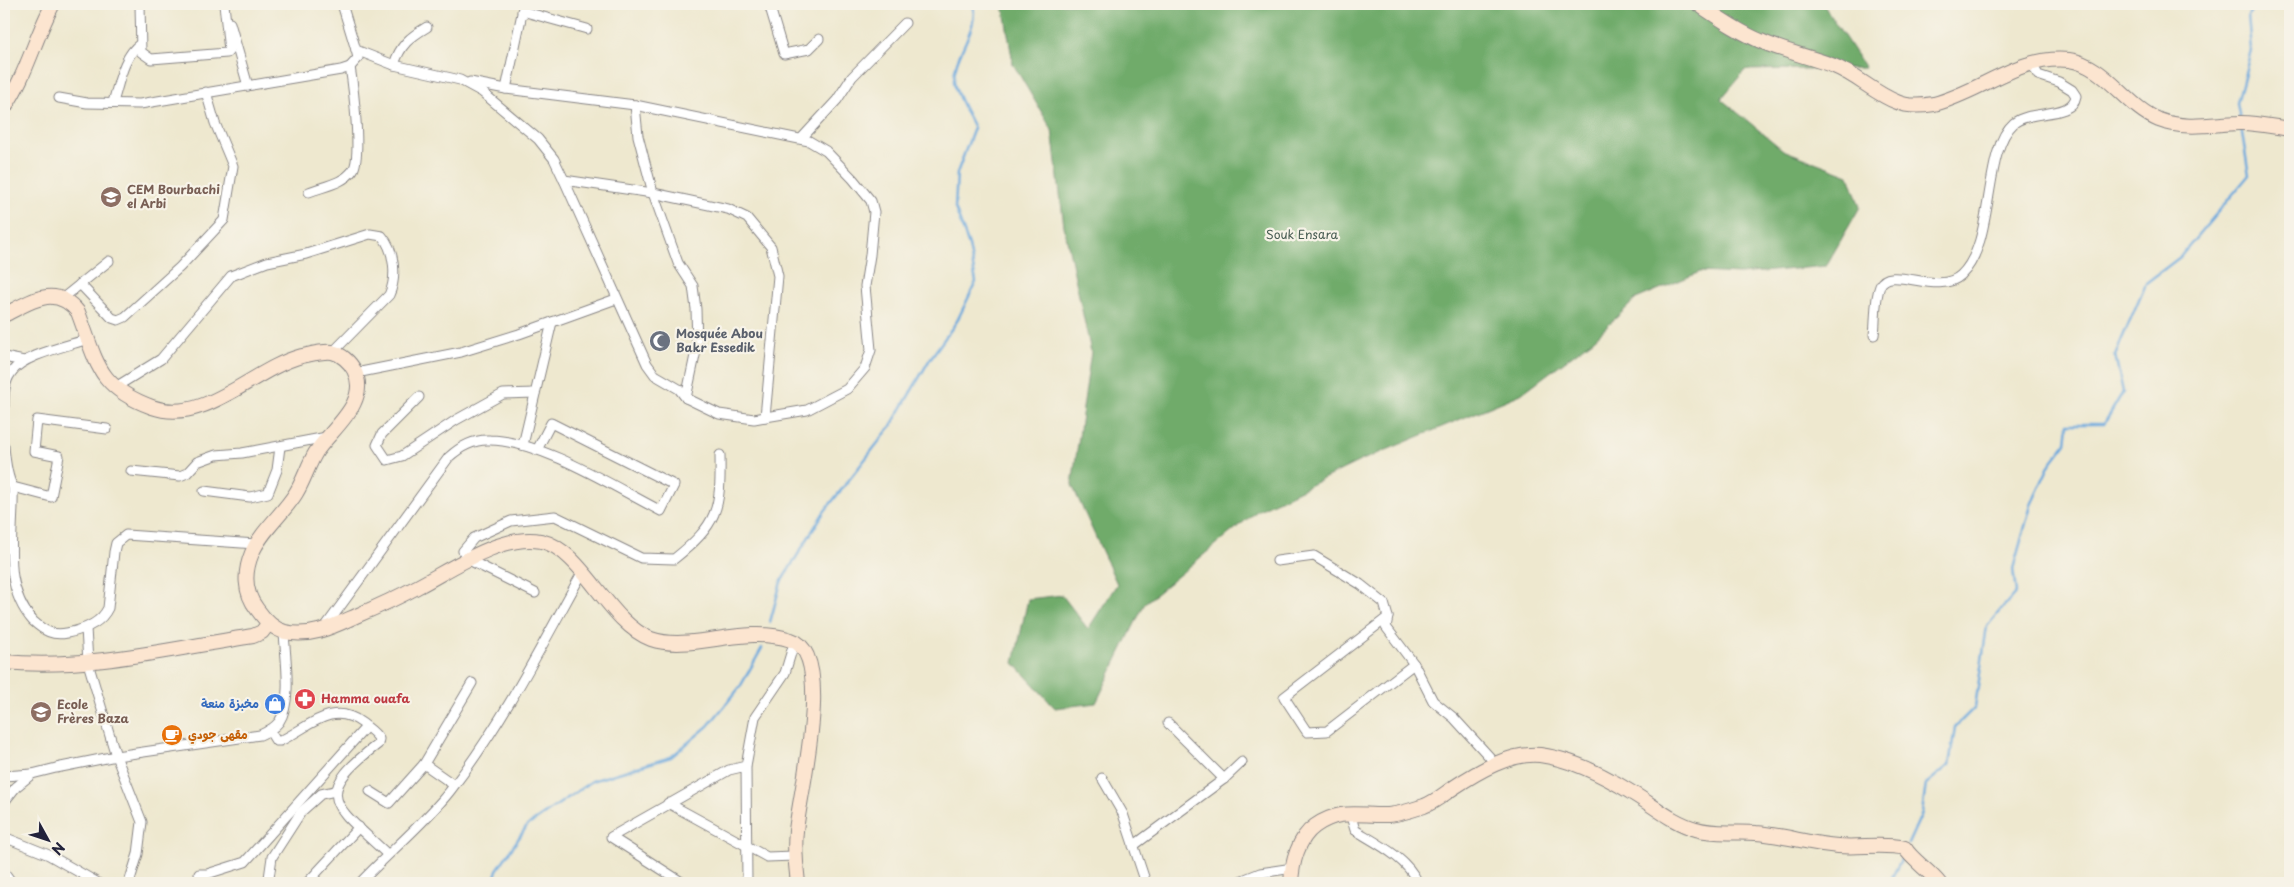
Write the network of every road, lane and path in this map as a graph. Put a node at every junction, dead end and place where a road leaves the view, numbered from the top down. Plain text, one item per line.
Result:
1 (53, 4) edge
2 (140, 4) edge
3 (224, 4) edge
4 (342, 4) edge
5 (770, 4) edge
6 (1698, 4) edge
7 (523, 7) edge
8 (905, 23) dead end
9 (427, 27) dead end
10 (587, 29) dead end
11 (819, 40) dead end
12 (140, 44) junction
13 (356, 50) junction
14 (2032, 63) junction
15 (394, 65) junction
16 (350, 67) junction
17 (460, 80) junction
18 (248, 86) junction
19 (506, 89) junction
20 (206, 92) junction
21 (58, 98) dead end
22 (113, 102) junction
23 (635, 105) junction
24 (4, 108) edge
25 (2290, 129) edge
26 (801, 139) junction
27 (564, 180) junction
28 (309, 192) dead end
29 (653, 194) junction
30 (109, 261) dead end
31 (80, 284) junction
32 (63, 298) junction
33 (616, 299) junction
34 (4, 315) edge
35 (552, 322) junction
36 (1874, 335) dead end
37 (88, 339) junction
38 (333, 352) junction
39 (4, 357) edge
40 (24, 362) junction
41 (356, 373) junction
42 (114, 388) junction
43 (535, 393) junction
44 (420, 397) dead end
45 (686, 398) junction
46 (4, 407) edge
47 (765, 417) junction
48 (107, 429) dead end
49 (327, 437) junction
50 (523, 445) junction
51 (4, 446) edge
52 (280, 446) junction
53 (537, 450) junction
54 (720, 455) dead end
55 (131, 471) dead end
56 (13, 487) junction
57 (204, 491) dead end
58 (256, 544) junction
59 (469, 560) junction
60 (1277, 561) dead end
61 (582, 573) junction
62 (7, 587) edge
63 (535, 594) dead end
64 (1388, 616) junction
65 (268, 624) junction
66 (86, 628) junction
67 (322, 631) junction
68 (284, 632) junction
69 (795, 640) junction
70 (4, 662) edge
71 (88, 663) junction
72 (1414, 664) junction
73 (472, 683) dead end
74 (1168, 723) dead end
75 (366, 727) junction
76 (269, 730) junction
77 (116, 756) junction
78 (1242, 762) dead end
79 (424, 764) junction
80 (1496, 764) junction
81 (746, 766) junction
82 (32, 774) junction
83 (4, 776) edge
84 (1102, 778) dead end
85 (1224, 779) junction
86 (454, 785) junction
87 (335, 791) junction
88 (370, 791) dead end
89 (4, 802) edge
90 (668, 804) junction
91 (1350, 813) junction
92 (359, 827) junction
93 (4, 837) edge
94 (745, 846) junction
95 (1133, 846) junction
96 (387, 854) junction
97 (794, 856) junction
98 (1293, 868) junction
99 (4, 872) edge
100 (199, 874) dead end
101 (12, 883) edge
102 (98, 883) edge
103 (129, 883) edge
104 (264, 883) edge
105 (306, 883) edge
106 (360, 883) edge
107 (683, 883) edge
108 (747, 883) edge
109 (798, 883) edge
110 (1146, 883) edge
111 (1235, 883) edge
112 (1291, 883) edge
113 (1418, 883) edge
114 (1939, 883) edge

1 - 24 main road
2 - 12 street
3 - 12 street
3 - 18 street
4 - 13 street
5 - 11 street
6 - 14 main road
7 - 10 street
7 - 19 street
8 - 26 street
9 - 15 street
12 - 22 street
13 - 15 street
13 - 16 street
14 - 25 main road
14 - 36 street
15 - 17 street
16 - 18 street
16 - 28 street
17 - 19 street
17 - 27 street
18 - 20 street
19 - 23 street
20 - 22 street
20 - 31 street
21 - 22 street
23 - 26 street
23 - 29 street
26 - 47 street
27 - 29 street
27 - 33 street
29 - 45 street
29 - 47 street
30 - 31 street
31 - 32 street
32 - 34 main road
32 - 37 main road
33 - 35 street
33 - 45 street
35 - 41 street
35 - 43 street
37 - 40 street
37 - 42 main road
38 - 41 main road
38 - 42 main road
38 - 42 street
39 - 40 street
40 - 46 street
41 - 49 main road
43 - 44 street
43 - 50 street
45 - 47 street
48 - 56 street
49 - 52 street
49 - 58 main road
50 - 53 street
50 - 67 street
51 - 56 street
52 - 55 street
52 - 57 street
53 - 53 street
54 - 59 street
56 - 62 street
58 - 65 main road
58 - 66 street
59 - 61 main road
59 - 63 street
59 - 67 main road
60 - 64 street
61 - 69 main road
61 - 86 street
62 - 66 street
64 - 72 street
64 - 72 street
65 - 68 main road
65 - 71 main road
66 - 71 street
67 - 68 main road
68 - 76 street
69 - 81 street
69 - 97 main road
70 - 71 main road
71 - 77 street
72 - 80 street
73 - 79 street
74 - 85 street
75 - 76 street
75 - 87 street
75 - 100 street
76 - 77 street
77 - 82 street
77 - 103 street
78 - 85 street
79 - 86 street
79 - 88 street
80 - 91 main road
80 - 114 main road
81 - 90 street
81 - 94 street
82 - 83 street
82 - 89 street
84 - 95 street
85 - 95 street
86 - 96 street
87 - 92 street
87 - 104 street
90 - 94 street
90 - 107 street
91 - 98 main road
91 - 113 street
92 - 96 street
92 - 105 street
93 - 102 street
94 - 97 street
94 - 108 street
95 - 110 street
96 - 106 street
97 - 109 main road
98 - 111 street
98 - 112 main road
99 - 101 street

